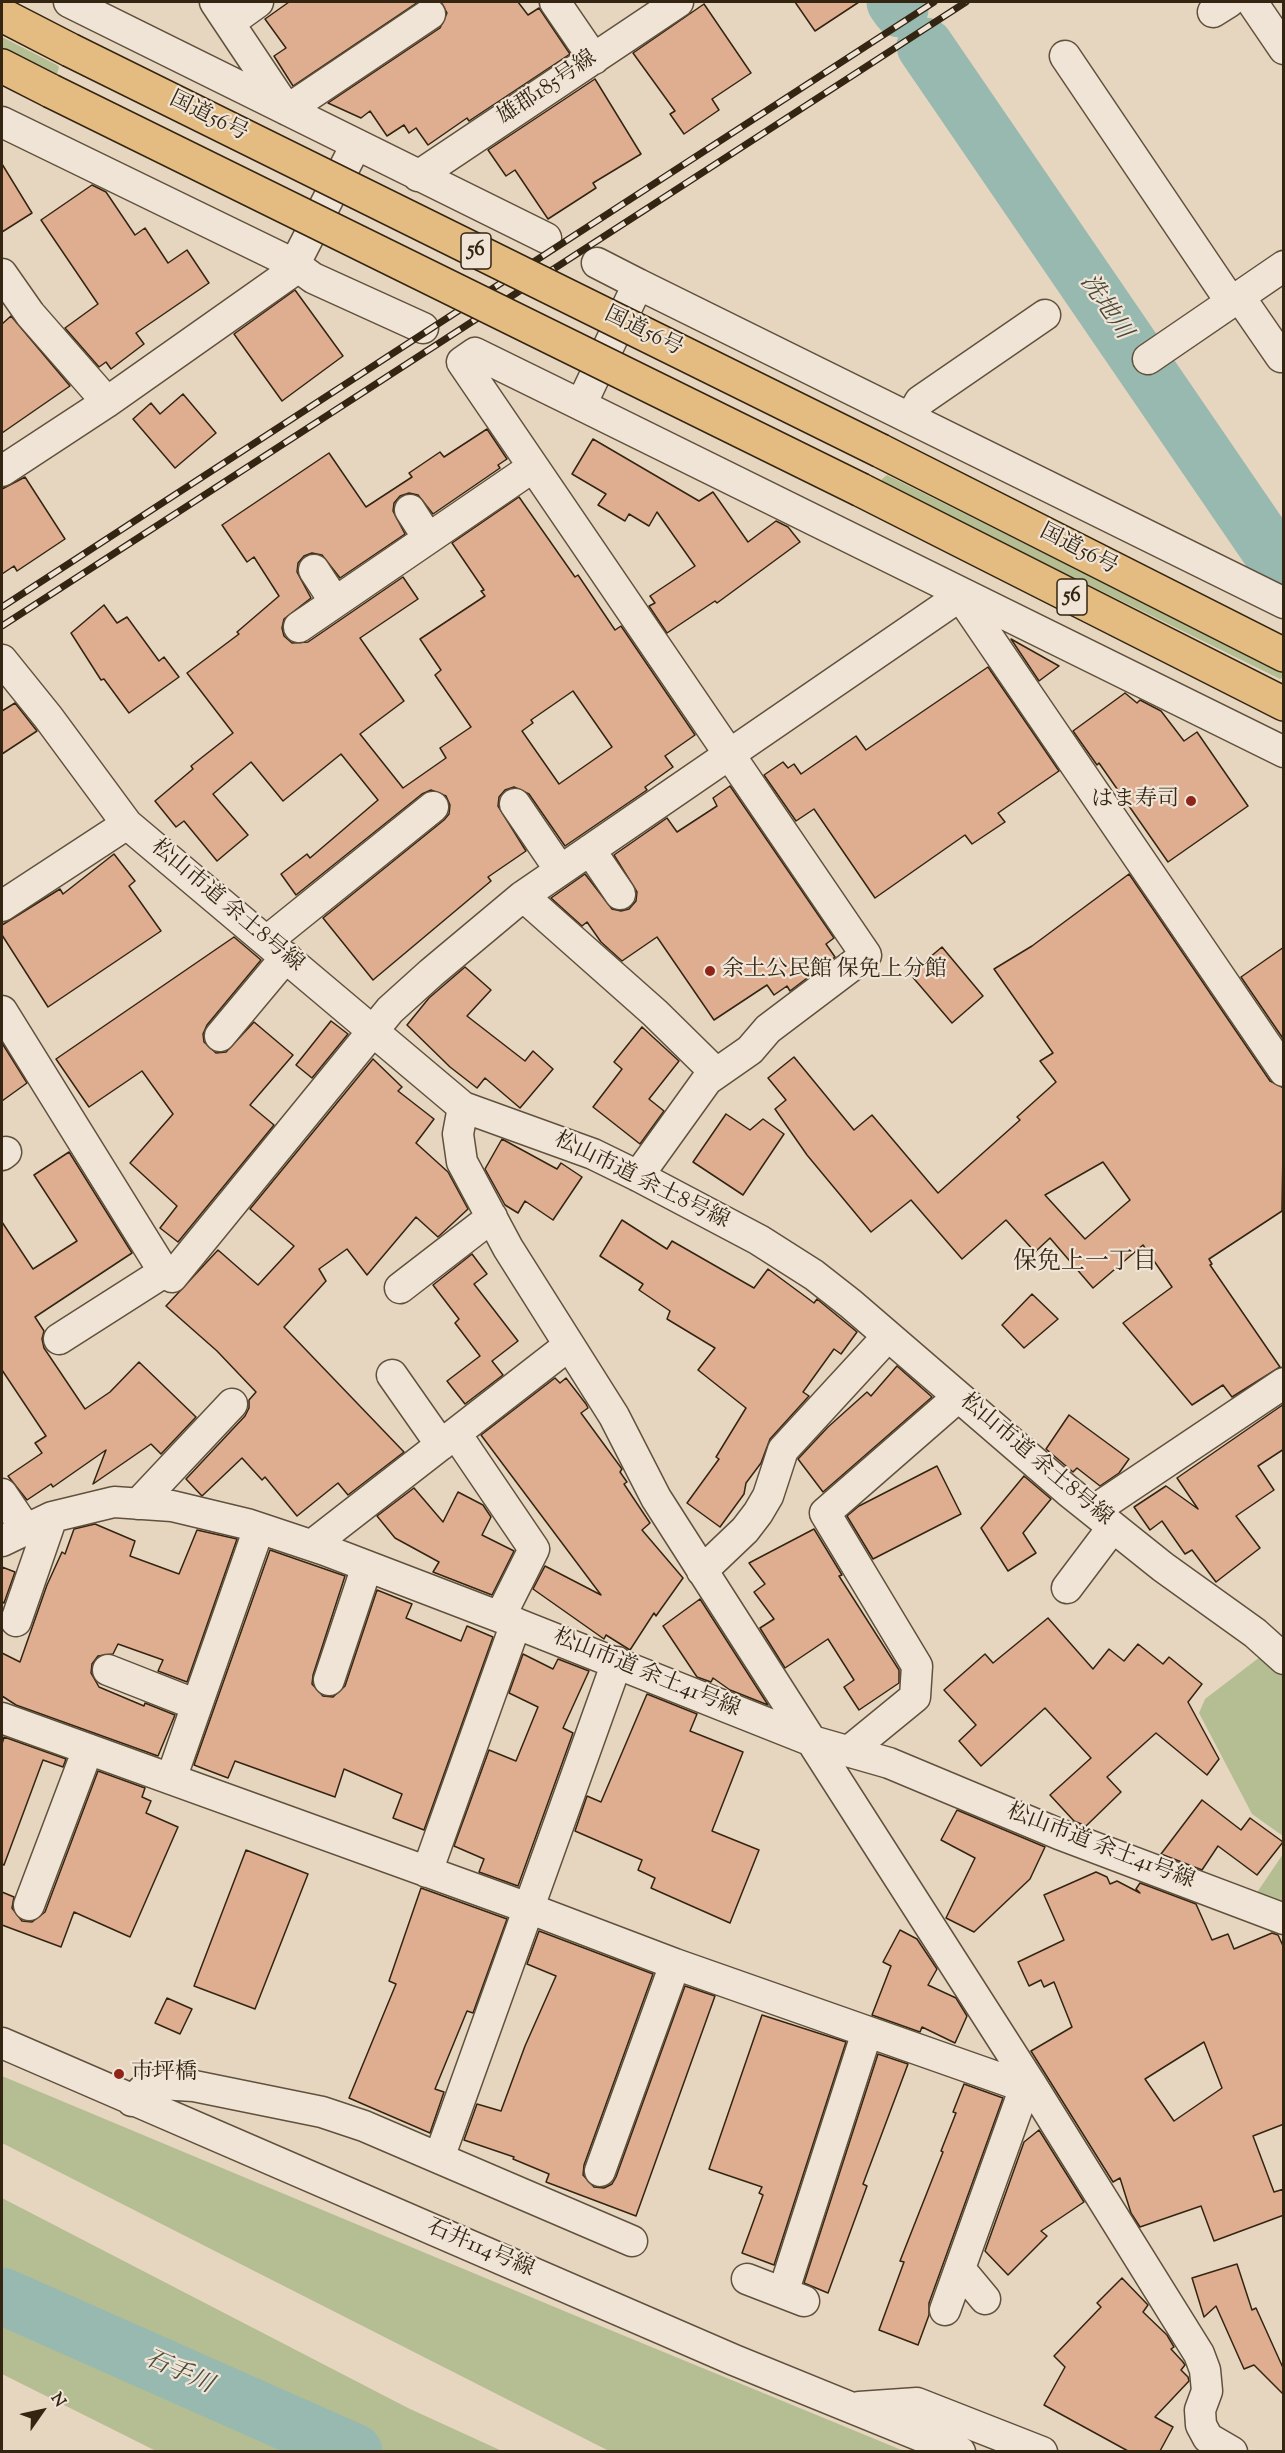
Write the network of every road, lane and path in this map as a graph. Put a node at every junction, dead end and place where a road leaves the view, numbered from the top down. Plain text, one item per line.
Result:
1 (69, 2) edge
2 (258, 2) edge
3 (555, 2) edge
4 (678, 2) edge
5 (1252, 2) edge
6 (222, 12) edge
7 (430, 14) dead end
8 (2, 15) edge
9 (1284, 49) edge
10 (1065, 56) dead end
11 (594, 59) junction
12 (2, 66) edge
13 (287, 110) junction
14 (2, 122) edge
15 (356, 145) junction
16 (418, 176) junction
17 (546, 238) dead end
18 (597, 263) dead end
19 (294, 264) junction
20 (1284, 266) edge
21 (2, 274) edge
22 (638, 284) junction
23 (1235, 299) junction
24 (1045, 315) dead end
25 (423, 328) dead end
26 (1281, 357) dead end
27 (1148, 359) dead end
28 (107, 402) junction
29 (581, 405) junction
30 (910, 418) junction
31 (533, 467) junction
32 (2, 471) edge
33 (410, 510) dead end
34 (428, 538) junction
35 (314, 570) dead end
36 (962, 596) junction
37 (335, 602) junction
38 (1284, 603) edge
39 (299, 627) dead end
40 (1284, 655) edge
41 (2, 660) edge
42 (1284, 704) edge
43 (1284, 752) edge
44 (729, 755) junction
45 (515, 804) dead end
46 (433, 807) dead end
47 (127, 824) junction
48 (590, 850) junction
49 (560, 870) junction
50 (620, 894) dead end
51 (523, 896) junction
52 (2, 906) edge
53 (277, 949) junction
54 (2, 1011) edge
55 (373, 1031) junction
56 (220, 1036) dead end
57 (1284, 1071) edge
58 (716, 1073) junction
59 (463, 1107) junction
60 (638, 1176) junction
61 (492, 1218) junction
62 (164, 1272) junction
63 (400, 1288) dead end
64 (888, 1336) junction
65 (59, 1339) dead end
66 (568, 1346) junction
67 (392, 1375) dead end
68 (1284, 1383) edge
69 (958, 1397) junction
70 (232, 1404) dead end
71 (448, 1440) junction
72 (2, 1494) edge
73 (138, 1504) junction
74 (52, 1517) junction
75 (1103, 1519) junction
76 (259, 1528) junction
77 (13, 1535) edge
78 (312, 1545) junction
79 (367, 1566) junction
80 (702, 1571) junction
81 (1067, 1588) dead end
82 (508, 1620) junction
83 (16, 1621) dead end
84 (1284, 1659) edge
85 (617, 1662) junction
86 (108, 1670) dead end
87 (328, 1680) dead end
88 (197, 1704) junction
89 (2, 1718) edge
90 (812, 1741) junction
91 (88, 1749) junction
92 (849, 1751) junction
93 (171, 1779) junction
94 (427, 1872) junction
95 (29, 1905) dead end
96 (528, 1908) junction
97 (1284, 1919) edge
98 (675, 1964) junction
99 (867, 2032) junction
100 (2, 2043) edge
101 (1028, 2086) junction
102 (132, 2101) junction
103 (439, 2158) junction
104 (600, 2171) dead end
105 (632, 2241) dead end
106 (960, 2269) junction
107 (747, 2279) dead end
108 (984, 2300) dead end
109 (945, 2310) dead end
110 (852, 2408) junction
111 (960, 2451) edge
112 (1042, 2451) edge
113 (1232, 2451) edge

1 - 13 street
2 - 6 street
3 - 11 street
4 - 11 street, 雄郡185号線
5 - 9 street
6 - 13 street
7 - 13 street
8 - 40 highway, 国道56号 / 56, bridge
10 - 23 street
11 - 16 street, 雄郡185号線
12 - 42 highway, 国道56号 / 56, bridge
13 - 15 street
14 - 19 street
15 - 16 street
15 - 19 street
16 - 17 street
18 - 22 street
19 - 25 street
19 - 28 street
20 - 23 street
21 - 28 street
22 - 29 street
22 - 30 street
23 - 26 street
23 - 27 street
24 - 30 street
28 - 32 street
29 - 31 street
29 - 36 street
30 - 38 street
31 - 34 street
31 - 44 street
33 - 34 street
34 - 37 street
35 - 37 street
36 - 43 street
36 - 44 street
36 - 57 street
37 - 39 street
41 - 47 street, 松山市道 余土8号線
44 - 48 street
44 - 58 street
45 - 49 street
46 - 53 street
47 - 52 street
47 - 53 street, 松山市道 余土8号線
48 - 49 street
48 - 50 street
49 - 51 street
51 - 55 street
51 - 58 street
53 - 55 street, 松山市道 余土8号線
53 - 56 street
54 - 62 street
55 - 59 street, 松山市道 余土8号線
55 - 62 street
58 - 60 street
59 - 60 street, 松山市道 余土8号線
59 - 61 street
60 - 64 street, 松山市道 余土8号線
61 - 63 street
61 - 66 street
62 - 65 street
64 - 69 street, 松山市道 余土8号線
64 - 80 street
66 - 71 street
66 - 80 street
67 - 71 street
68 - 75 street
69 - 75 street, 松山市道 余土8号線
69 - 92 street
70 - 73 street
71 - 78 street
71 - 82 street
72 - 77 street
73 - 74 street, 松山市道 余土41号線
73 - 76 street, 松山市道 余土41号線
74 - 77 street, 松山市道 余土41号線
74 - 83 street
75 - 81 street
75 - 84 street, 松山市道 余土8号線
76 - 78 street, 松山市道 余土41号線
76 - 88 street
78 - 79 street, 松山市道 余土41号線
79 - 82 street, 松山市道 余土41号線
79 - 87 street
80 - 90 street
82 - 85 street, 松山市道 余土41号線
82 - 94 street
85 - 90 street, 松山市道 余土41号線
85 - 96 street
86 - 88 street
88 - 93 street
89 - 91 street
90 - 92 street, 松山市道 余土41号線
90 - 101 street
91 - 93 street
91 - 95 street
92 - 97 street, 松山市道 余土41号線
93 - 94 street
94 - 96 street
96 - 98 street
96 - 103 street
98 - 99 street
98 - 104 street
99 - 101 street
99 - 107 street
100 - 102 street, 石井114号線
101 - 106 street
101 - 113 street
102 - 103 street
102 - 110 street, 石井114号線
103 - 105 street
106 - 108 street
106 - 109 street
110 - 111 street, 石井114号線
110 - 112 street

